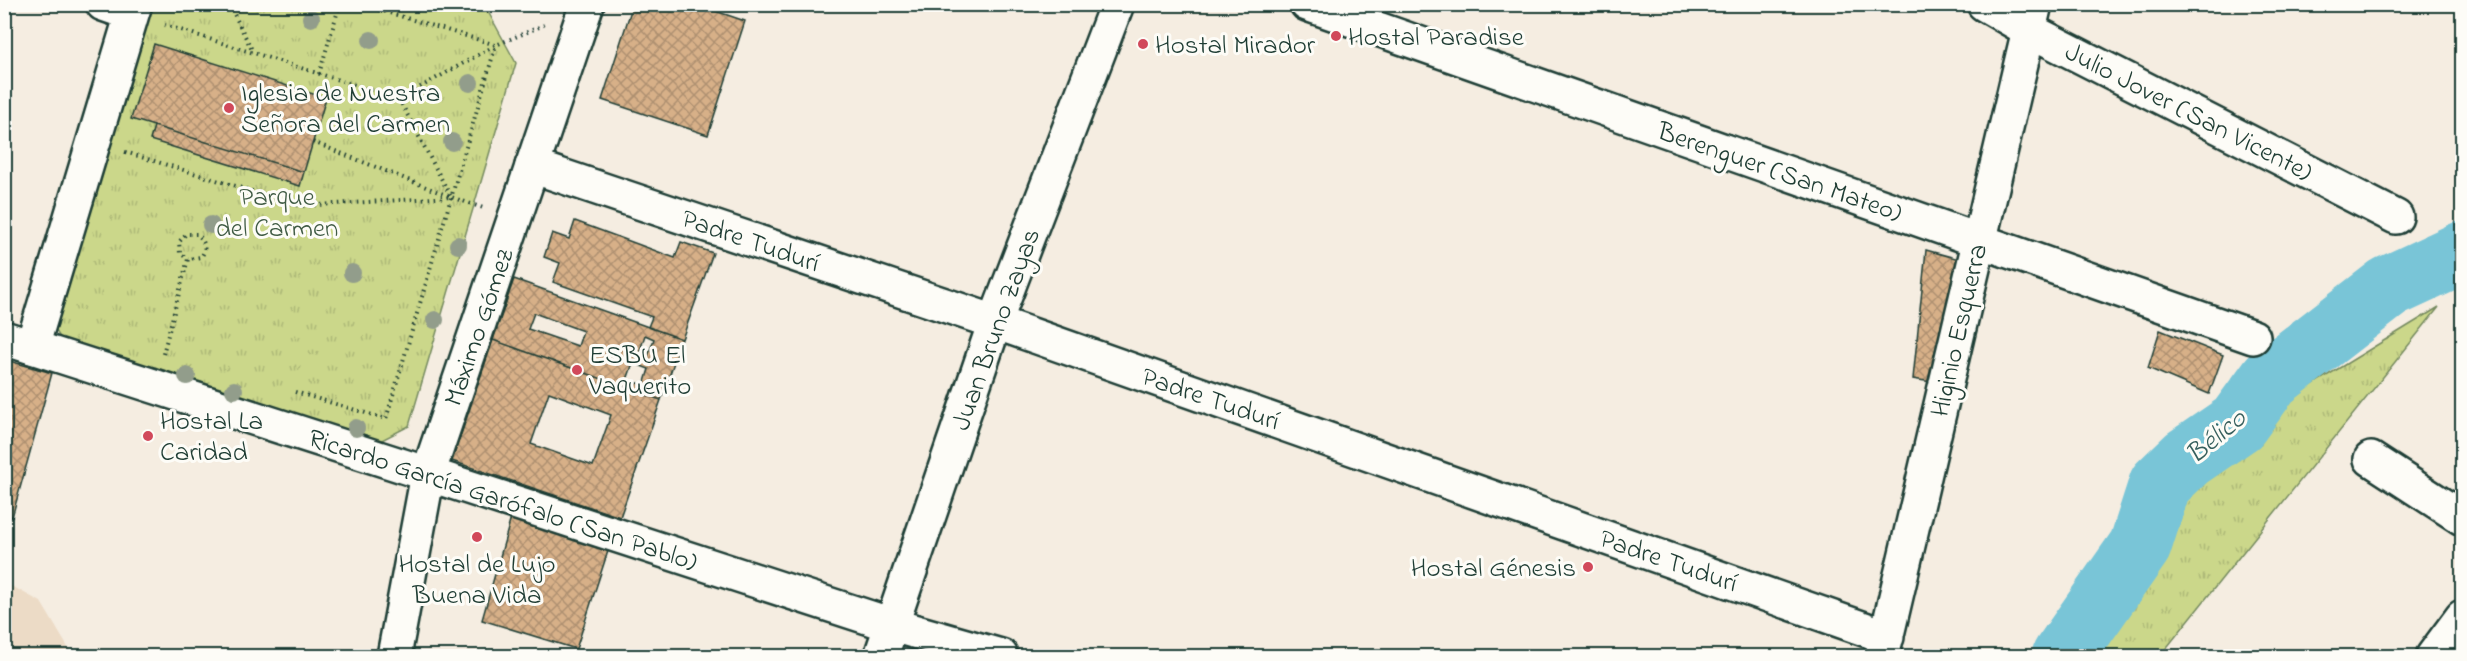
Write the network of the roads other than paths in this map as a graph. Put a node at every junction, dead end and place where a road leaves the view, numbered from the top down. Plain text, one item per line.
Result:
1 (1117, 4) edge
2 (1307, 4) edge
3 (1984, 4) edge
4 (584, 5) edge
5 (124, 8) edge
6 (2032, 17) edge
7 (532, 166) junction
8 (2396, 216) dead end
9 (1979, 241) junction
10 (995, 322) junction
11 (2253, 337) dead end
12 (18, 342) edge
13 (2371, 459) dead end
14 (428, 474) junction
15 (2463, 518) edge
16 (2463, 617) edge
17 (892, 626) junction
18 (1884, 647) edge
19 (394, 657) edge
20 (881, 657) edge
21 (1001, 657) edge
22 (2433, 657) edge

1 - 10 street, Juan Bruno Zayas
2 - 9 street, Berenguer (San Mateo)
3 - 6 street, Julio Jover (San Vicente)
4 - 7 street, Máximo Gómez
5 - 12 street
6 - 8 street, Julio Jover (San Vicente)
6 - 9 street, Higinio Esquerra
7 - 10 street, Padre Tudurí
7 - 14 street, Máximo Gómez
9 - 11 street, Berenguer (San Mateo)
9 - 18 street, Higinio Esquerra
10 - 17 street, Juan Bruno Zayas
10 - 18 street, Padre Tudurí
12 - 14 street, Ricardo García Garófalo (San Pablo)
13 - 15 street
14 - 17 street, Ricardo García Garófalo (San Pablo)
14 - 19 street, Máximo Gómez
16 - 22 street
17 - 20 street, Juan Bruno Zayas
17 - 21 street, Ricardo García Garófalo (San Pablo)

